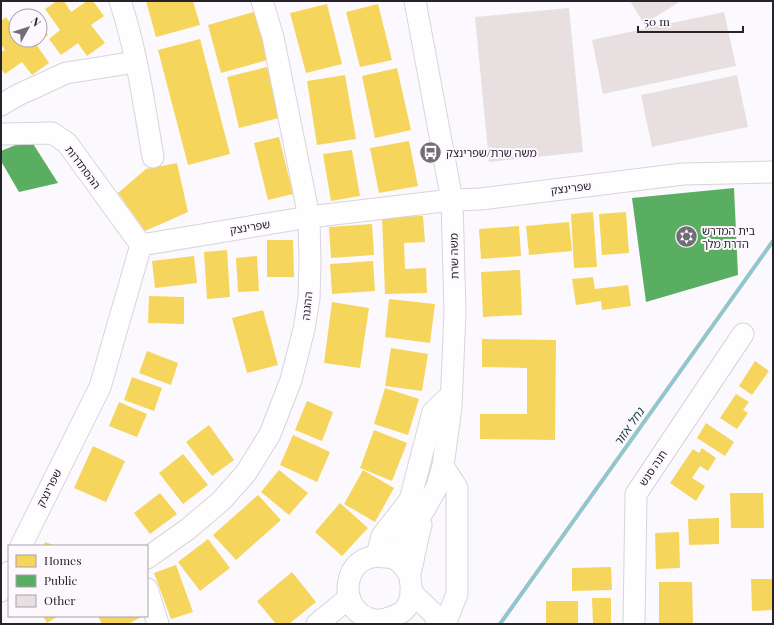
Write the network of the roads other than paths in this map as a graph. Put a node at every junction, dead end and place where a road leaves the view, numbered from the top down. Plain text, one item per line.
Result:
1 (120, 1) edge
2 (262, 1) edge
3 (415, 1) edge
4 (136, 62) junction
5 (1, 105) edge
6 (1, 134) edge
7 (153, 157) dead end
8 (773, 172) edge
9 (452, 200) junction
10 (309, 217) junction
11 (141, 244) junction
12 (743, 334) dead end
13 (451, 395) junction
14 (443, 466) junction
15 (424, 510) junction
16 (21, 545) edge
17 (148, 557) edge
18 (385, 557) junction
19 (8, 574) edge
20 (1, 591) edge
21 (148, 592) edge
22 (409, 592) junction
23 (352, 603) junction
24 (158, 624) edge
25 (317, 624) edge
26 (337, 624) edge
27 (437, 624) edge
28 (444, 624) edge
29 (634, 624) edge

1 - 4 street
2 - 10 street, ההגנה
3 - 9 street, משה שרת
4 - 5 street
4 - 7 street
6 - 11 street, ההסתדרות
8 - 9 street, שפרינצק
9 - 10 street, שפרינצק
9 - 13 street, משה שרת
10 - 11 street, שפרינצק
10 - 17 street, ההגנה
11 - 16 street, שפרינצק
12 - 29 street, חנה סנש
13 - 14 street, משה שרת
13 - 18 street
14 - 15 street, משה שרת
14 - 28 street
15 - 18 street, משה שרת
15 - 22 street, משה שרת
18 - 22 street
18 - 23 street
19 - 20 street
21 - 24 street
22 - 23 street
22 - 27 street
23 - 25 street
23 - 26 street

